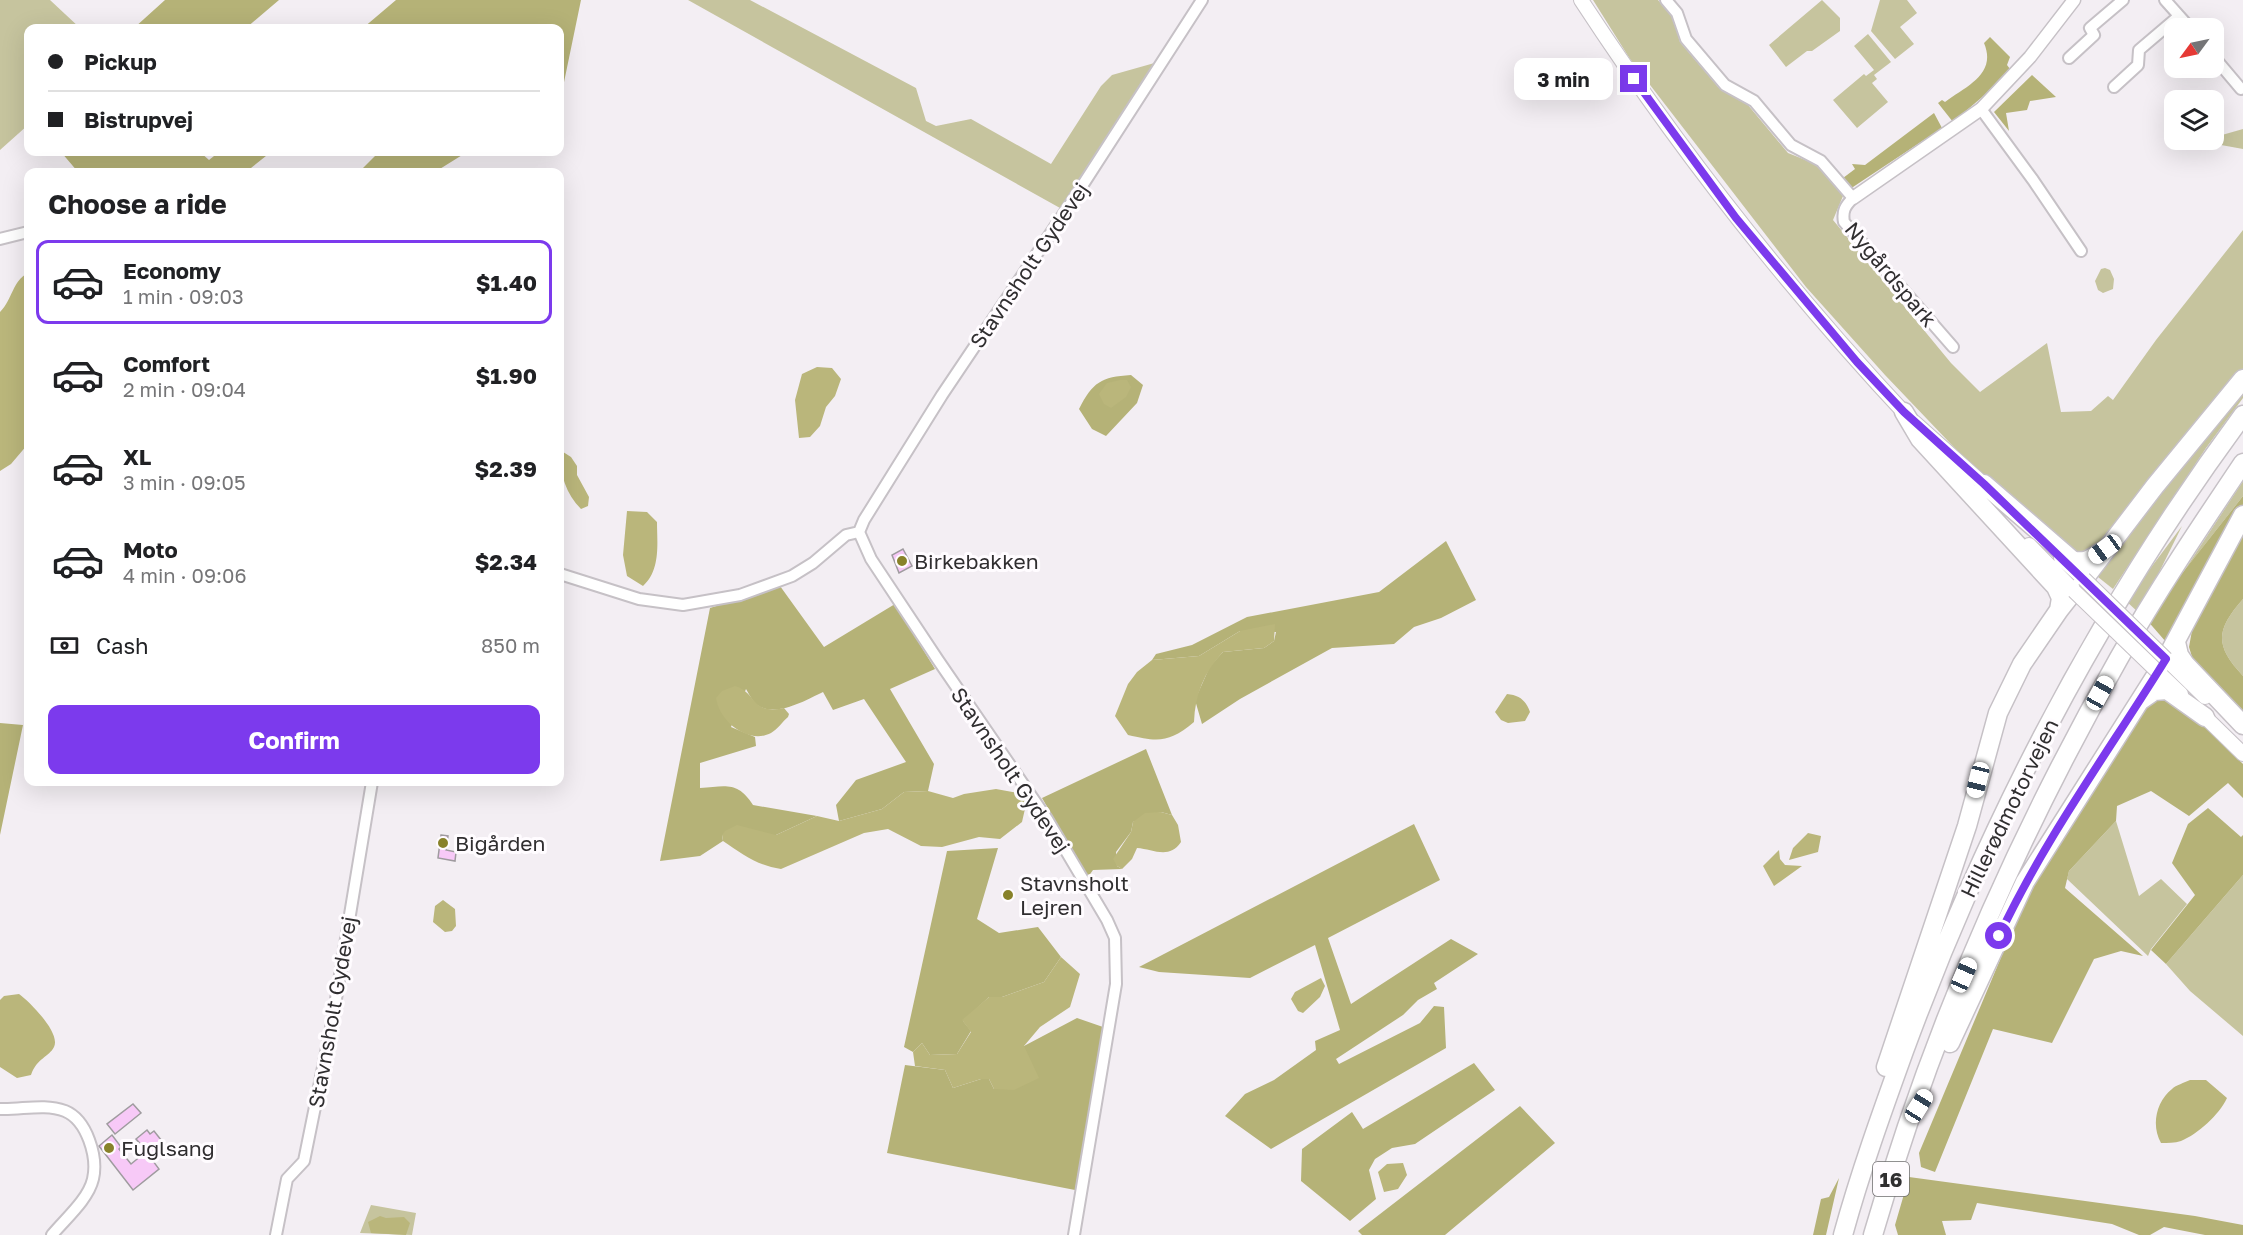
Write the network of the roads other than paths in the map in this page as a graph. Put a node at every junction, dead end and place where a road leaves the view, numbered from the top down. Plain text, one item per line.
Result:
1 (1202, 0) edge
2 (1581, 0) edge
3 (1666, 0) edge
4 (2074, 0) edge
5 (2123, 0) edge
6 (2165, 0) edge
7 (2179, 16) joint
8 (2069, 58) dead end
9 (2224, 69) edge
10 (2114, 87) dead end
11 (2241, 89) dead end
12 (1981, 109) junction
13 (1853, 198) junction
14 (24, 233) edge
15 (0, 239) edge
16 (2081, 251) dead end
17 (1953, 347) dead end
18 (2243, 379) edge
19 (1904, 412) junction
20 (2243, 414) edge
21 (2243, 463) edge
22 (1984, 484) junction
23 (2243, 515) edge
24 (859, 532) junction
25 (2105, 549) junction
26 (564, 575) edge
27 (2079, 585) junction
28 (2059, 610) junction
29 (2176, 642) junction
30 (2162, 666) junction
31 (2139, 701) junction
32 (2205, 717) junction
33 (2243, 725) edge
34 (2243, 734) edge
35 (2243, 753) edge
36 (371, 786) edge
37 (0, 1108) edge
38 (1908, 1124) junction
39 (1845, 1230) edge
40 (52, 1235) edge
41 (276, 1235) edge
42 (1074, 1235) edge
43 (1874, 1235) edge

1 - 24 street, Stavnsholt Gydevej
2 - 19 main road
3 - 13 street
4 - 12 street
5 - 8 street
6 - 7 street
7 - 10 street
9 - 11 street
12 - 13 street
12 - 16 street
13 - 17 street, Nygårdspark
14 - 15 street
18 - 25 highway
19 - 22 main road
19 - 27 main road
19 - 28 highway
20 - 39 highway, Hillerødmotorvejen / 16
21 - 38 highway, Hillerødmotorvejen / 16
22 - 25 highway
22 - 27 main road
23 - 29 highway
24 - 26 street
24 - 42 street, Stavnsholt Gydevej
25 - 27 highway
27 - 28 highway
27 - 30 main road, bridge
28 - 39 highway
29 - 30 highway
29 - 33 highway
30 - 31 highway
30 - 32 main road
30 - 34 main road
31 - 32 highway
31 - 38 highway
32 - 35 main road
36 - 41 street, Stavnsholt Gydevej
37 - 40 street
38 - 43 highway, Hillerødmotorvejen / 16

